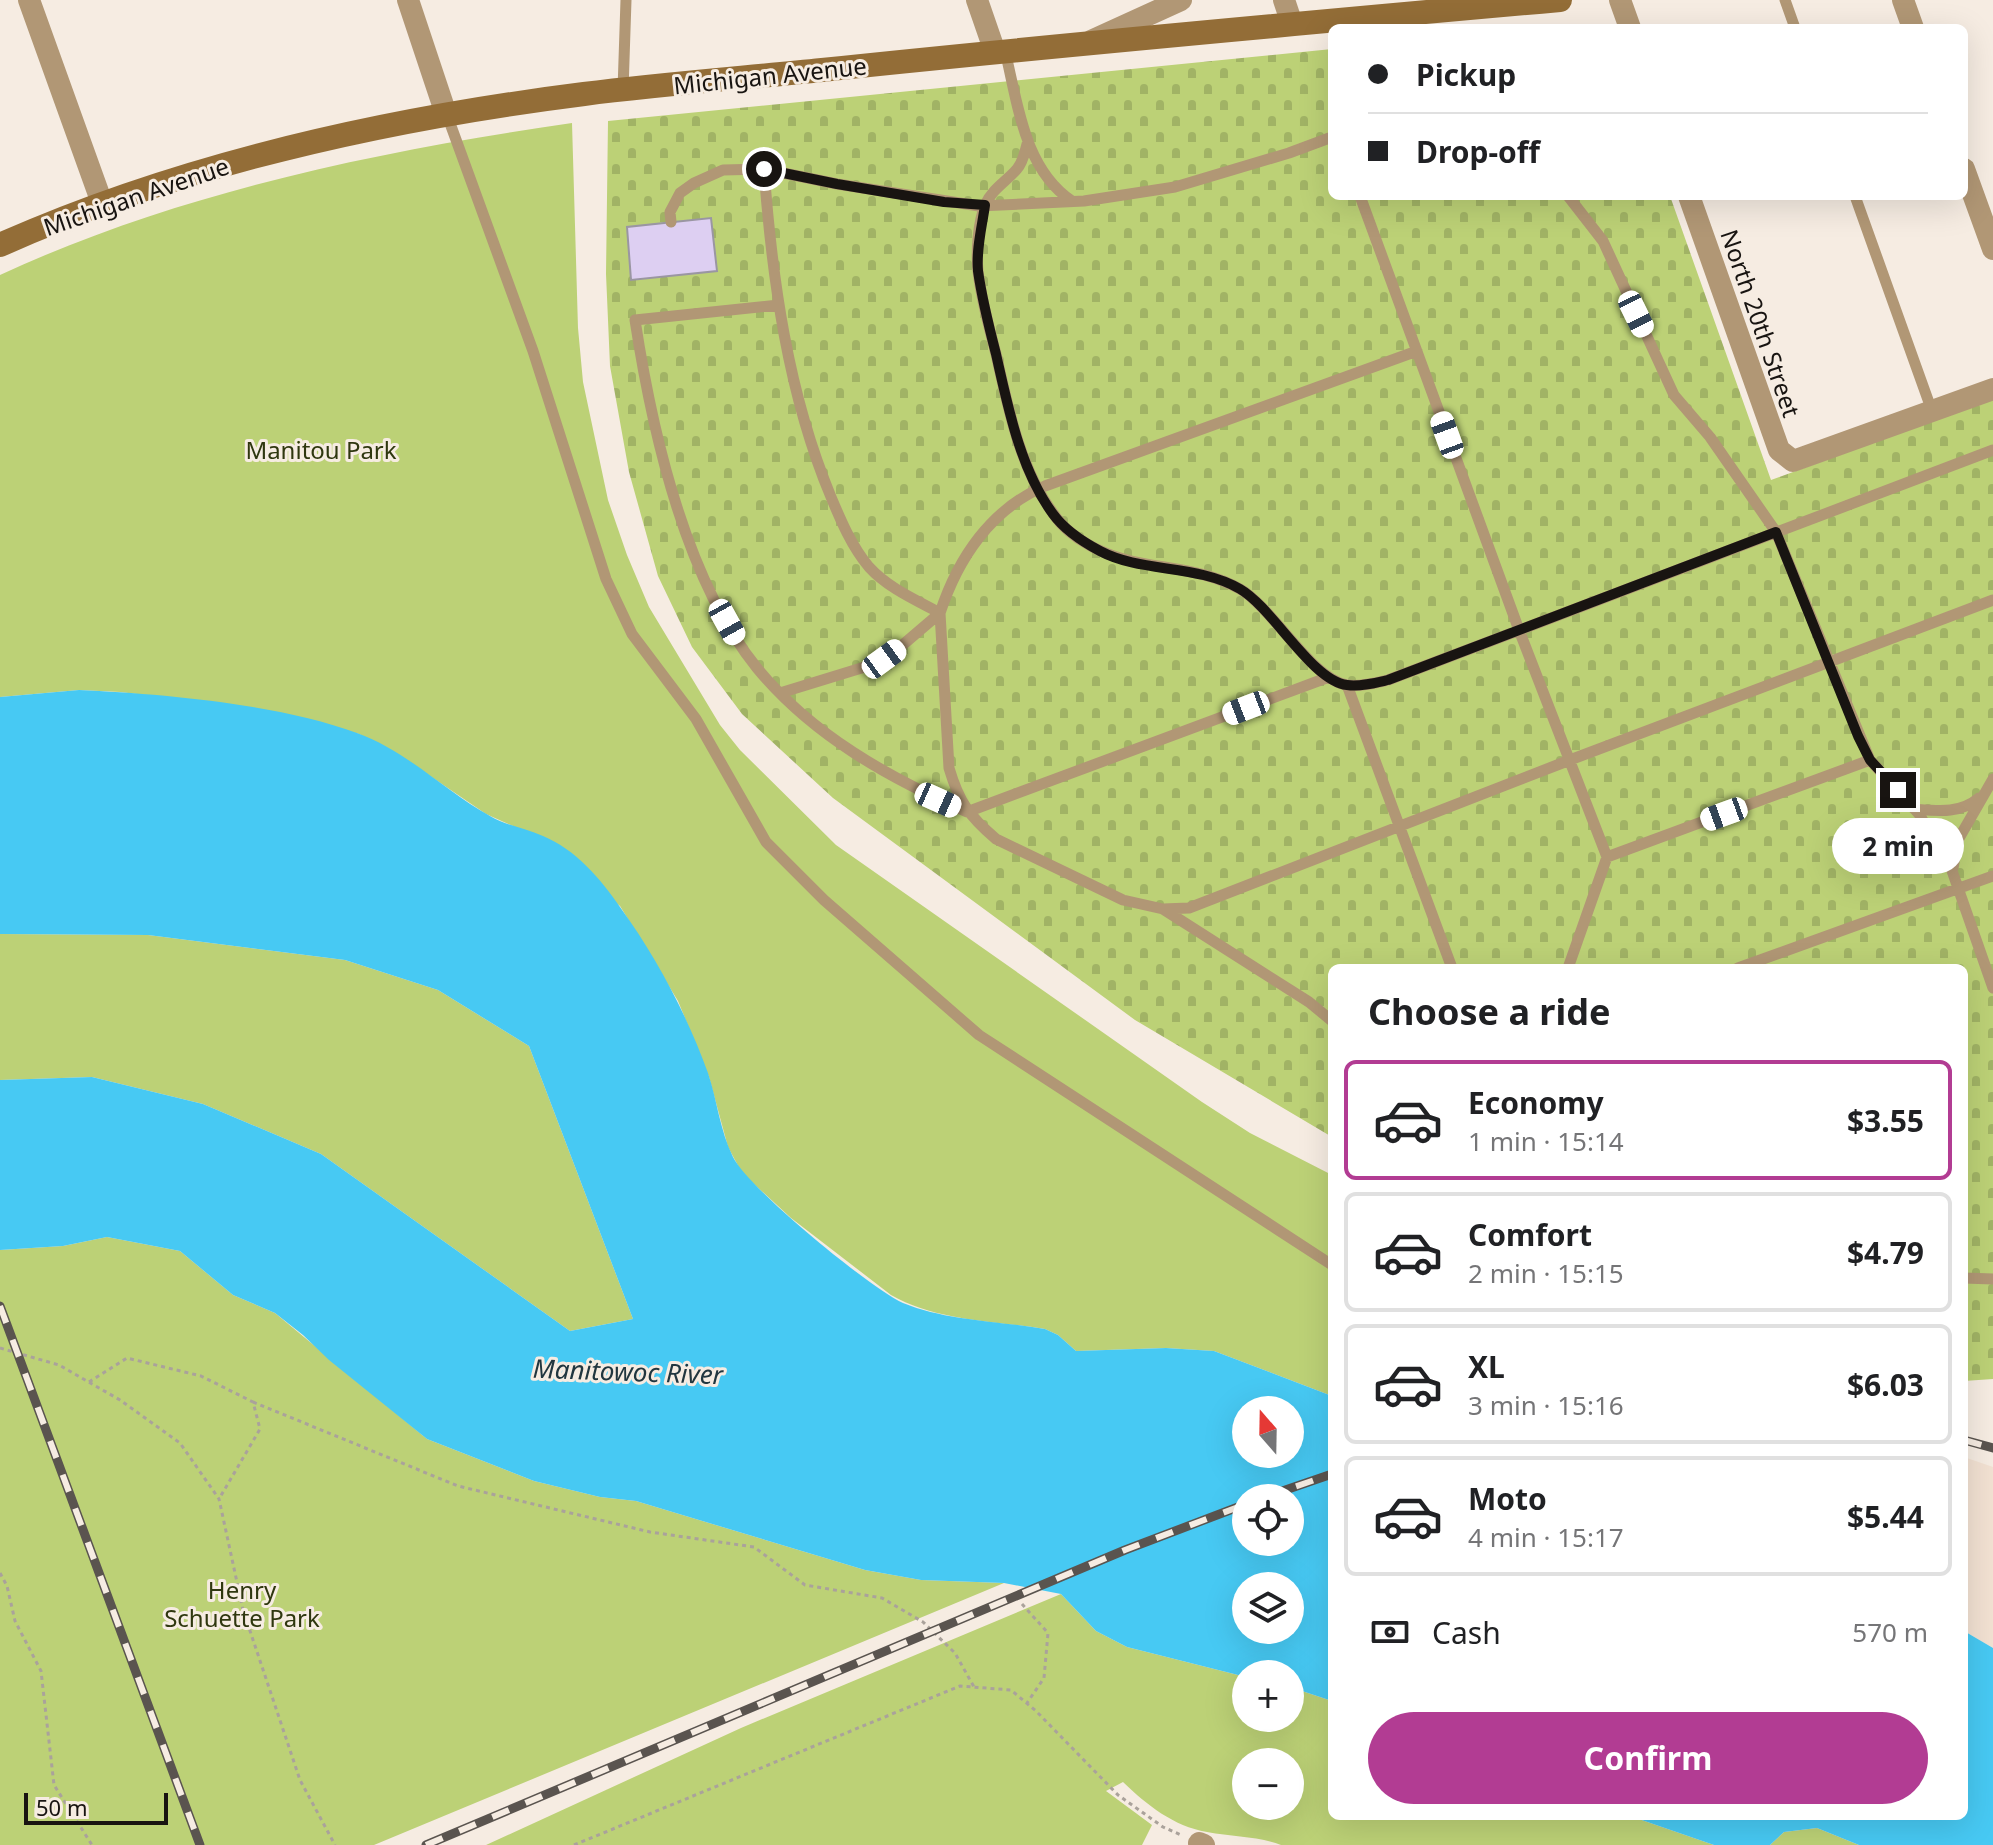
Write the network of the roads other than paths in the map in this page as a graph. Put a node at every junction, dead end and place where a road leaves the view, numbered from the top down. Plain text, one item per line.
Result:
1 (29, 0) edge
2 (408, 0) edge
3 (626, 0) edge
4 (977, 0) edge
5 (1181, 0) edge
6 (1284, 0) edge
7 (1560, 0) edge
8 (1620, 0) edge
9 (1785, 0) edge
10 (1903, 0) edge
11 (1292, 24) junction
12 (1629, 24) edge
13 (1794, 24) edge
14 (1912, 24) edge
15 (1086, 43) junction
16 (1000, 51) junction
17 (623, 91) junction
18 (446, 114) junction
19 (1328, 138) edge
20 (1028, 141) junction
21 (764, 169) junction
22 (1968, 180) edge
23 (1361, 200) edge
24 (1571, 200) edge
25 (1690, 200) edge
26 (1856, 200) edge
27 (1072, 201) junction
28 (102, 203) junction
29 (985, 205) junction
30 (671, 222) dead end
31 (0, 245) edge
32 (1993, 249) edge
33 (779, 305) junction
34 (1417, 351) junction
35 (1993, 389) edge
36 (1932, 411) junction
37 (1993, 450) edge
38 (1038, 489) junction
39 (1776, 532) junction
40 (1993, 600) edge
41 (940, 613) junction
42 (1519, 630) junction
43 (1829, 662) junction
44 (1329, 677) junction
45 (1347, 685) junction
46 (780, 693) junction
47 (1570, 760) junction
48 (1870, 760) junction
49 (1993, 779) edge
50 (1983, 795) junction
51 (1914, 809) junction
52 (967, 812) junction
53 (1399, 828) junction
54 (1607, 857) junction
55 (1952, 871) junction
56 (1993, 876) edge
57 (1959, 888) junction
58 (1163, 909) junction
59 (1450, 964) edge
60 (1569, 964) edge
61 (1749, 964) edge
62 (1993, 988) edge
63 (1328, 1018) edge
64 (1328, 1262) edge
65 (1968, 1278) edge
66 (1993, 1279) edge

1 - 28 street
2 - 18 street
3 - 17 lane
4 - 16 street
5 - 15 street
6 - 11 street
7 - 11 street, Michigan Avenue
8 - 12 street
9 - 13 lane
10 - 14 street
11 - 15 street, Michigan Avenue
15 - 16 street, Michigan Avenue
16 - 17 street, Michigan Avenue
16 - 20 lane
17 - 18 street, Michigan Avenue
18 - 28 street, Michigan Avenue
18 - 64 lane
19 - 27 lane
20 - 27 lane
20 - 29 lane
21 - 29 lane
21 - 30 lane
21 - 33 lane
22 - 32 street
23 - 34 lane
24 - 39 lane
25 - 36 street, North 20th Street
26 - 36 lane
27 - 29 lane
28 - 31 street, Michigan Avenue
29 - 38 lane
33 - 41 lane
33 - 46 lane
34 - 38 lane
34 - 42 lane
35 - 36 street
37 - 39 lane
38 - 41 lane
38 - 44 lane
39 - 42 lane
39 - 43 lane
40 - 43 lane
41 - 46 lane
41 - 52 lane
42 - 45 lane
42 - 47 lane
43 - 47 lane
43 - 48 lane
44 - 45 lane
44 - 52 lane
45 - 53 lane
46 - 52 lane
47 - 53 lane
47 - 54 lane
48 - 51 lane
48 - 54 lane
49 - 50 lane
50 - 51 lane
50 - 55 lane
51 - 55 lane
52 - 58 lane
53 - 58 lane
53 - 59 lane
54 - 60 lane
55 - 57 lane
56 - 57 lane
57 - 61 lane
57 - 62 lane
58 - 63 lane
65 - 66 lane

